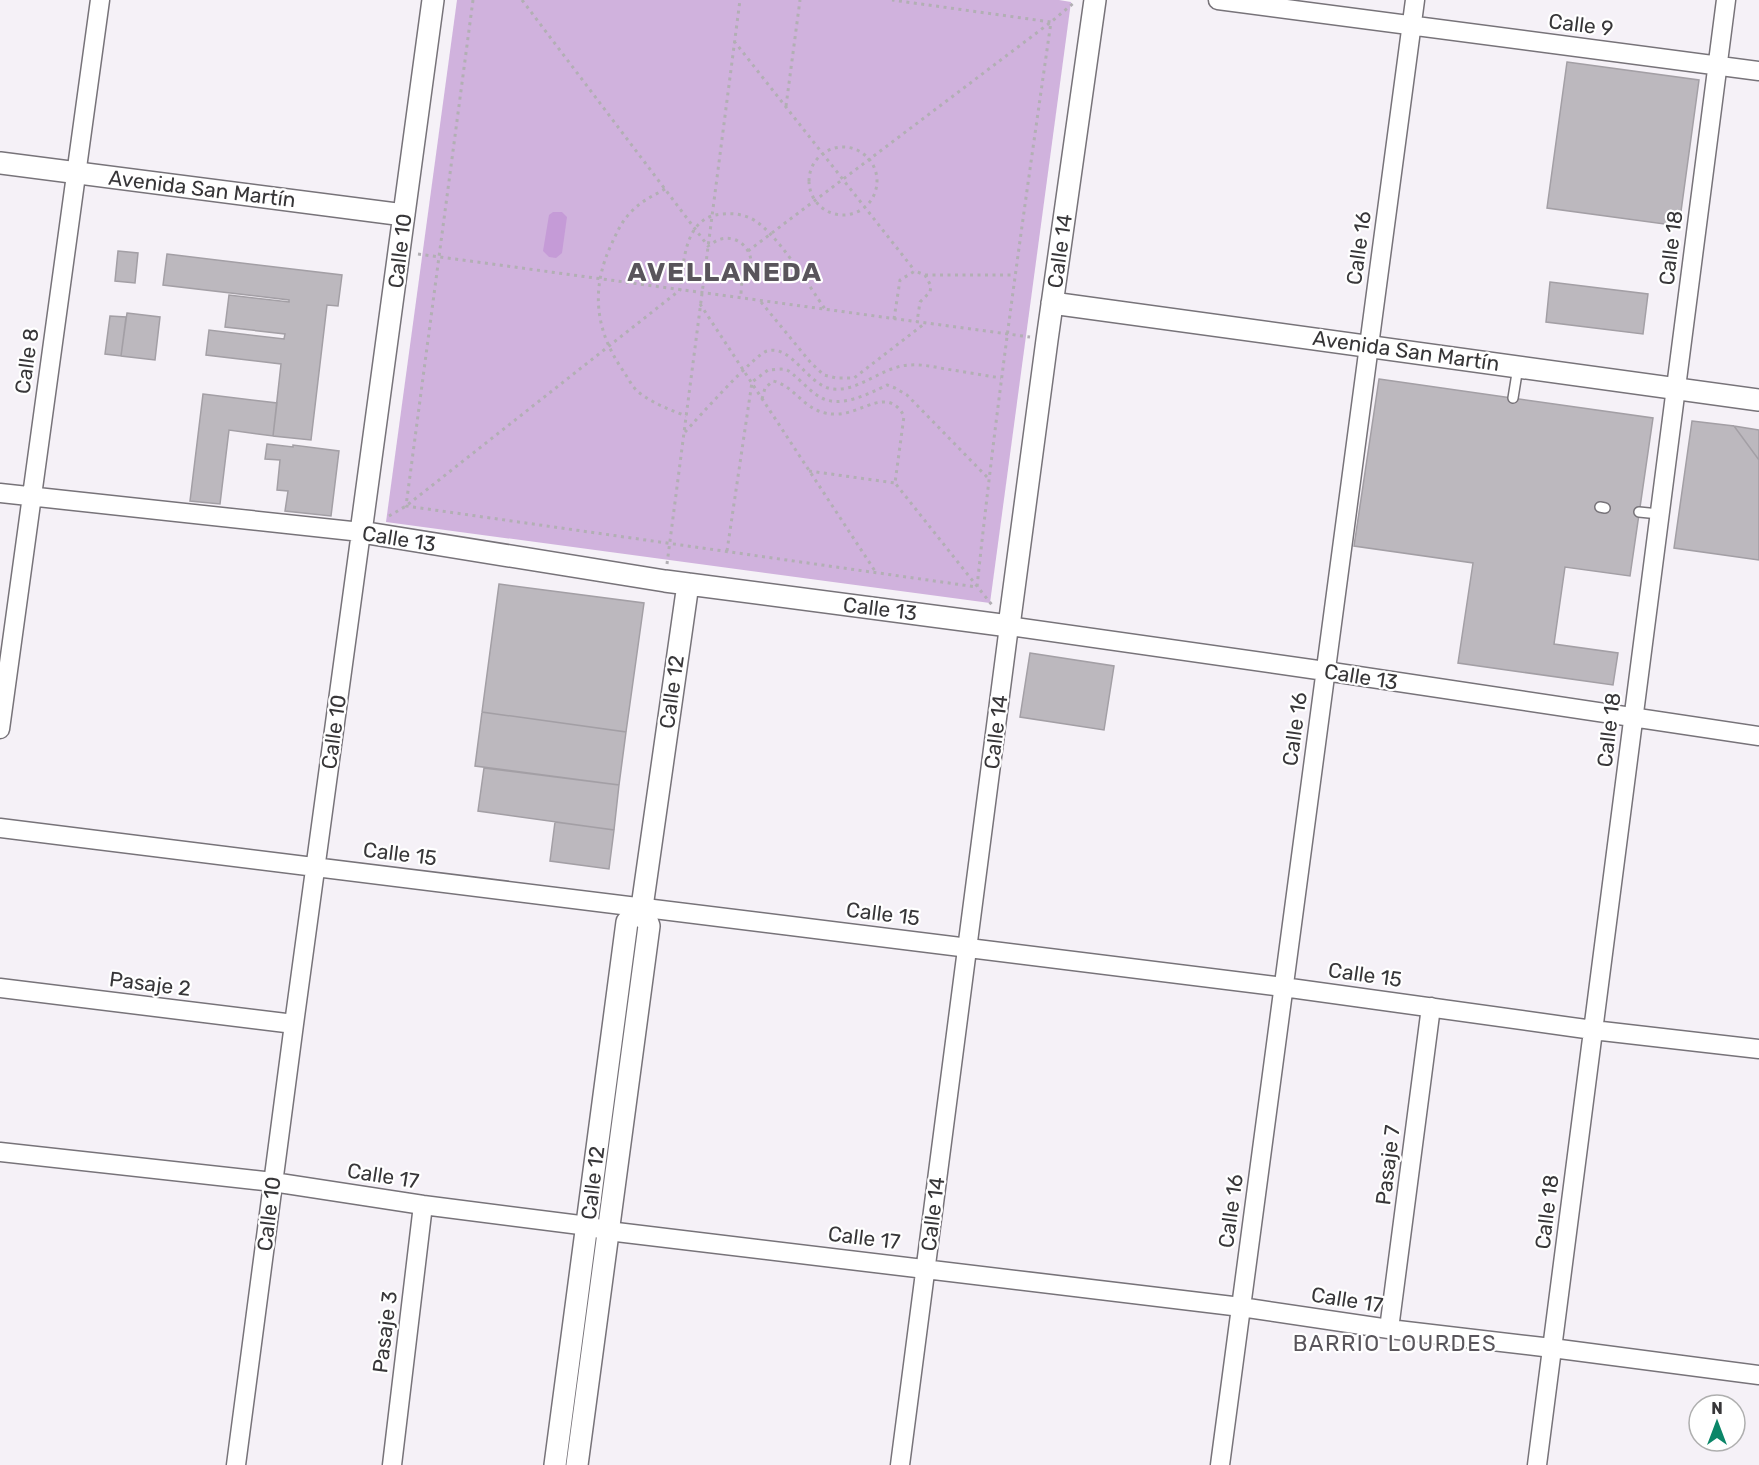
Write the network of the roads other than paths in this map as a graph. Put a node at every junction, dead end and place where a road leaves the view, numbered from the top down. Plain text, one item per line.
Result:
1 (100, 0) edge
2 (433, 0) edge
3 (1095, 0) edge
4 (1218, 0) edge
5 (1415, 0) edge
6 (1726, 0) edge
7 (1411, 26) junction
8 (1717, 66) junction
9 (1759, 71) edge
10 (0, 163) edge
11 (76, 173) junction
12 (404, 215) junction
13 (1053, 303) junction
14 (1368, 346) junction
15 (1518, 367) junction
16 (1676, 388) junction
17 (1513, 398) dead end
18 (1759, 400) edge
19 (0, 492) edge
20 (32, 496) junction
21 (1639, 512) dead end
22 (1659, 514) junction
23 (361, 532) junction
24 (688, 584) junction
25 (1010, 626) junction
26 (4, 666) edge
27 (1325, 671) junction
28 (1633, 717) junction
29 (0, 729) edge
30 (1759, 736) edge
31 (0, 828) edge
32 (315, 867) junction
33 (642, 907) junction
34 (968, 948) junction
35 (1283, 987) junction
36 (0, 988) edge
37 (1431, 1007) junction
38 (294, 1024) junction
39 (1593, 1030) junction
40 (1759, 1049) edge
41 (0, 1152) edge
42 (273, 1182) junction
43 (423, 1205) junction
44 (598, 1228) junction
45 (926, 1268) junction
46 (1241, 1307) junction
47 (1389, 1329) junction
48 (1552, 1348) junction
49 (1759, 1376) edge
50 (236, 1465) edge
51 (392, 1465) edge
52 (555, 1465) edge
53 (577, 1465) edge
54 (900, 1465) edge
55 (1220, 1465) edge
56 (1537, 1465) edge

1 - 11 street, Calle 8
2 - 12 street, Calle 10
3 - 13 street, Calle 14
4 - 7 street, Calle 9
5 - 7 street, Calle 16
6 - 8 street, Calle 18
7 - 8 street, Calle 9
7 - 14 street, Calle 16
8 - 9 street, Calle 9
8 - 16 street, Calle 18
10 - 11 street, Avenida San Martín
11 - 12 street, Avenida San Martín
11 - 20 street, Calle 8
12 - 23 street, Calle 10
13 - 14 street, Avenida San Martín
13 - 25 street, Calle 14
14 - 15 street, Avenida San Martín
14 - 27 street, Calle 16
15 - 16 street, Avenida San Martín
15 - 17 lane
16 - 18 street, Avenida San Martín
16 - 22 street, Calle 18
19 - 20 street, Calle 13
20 - 23 street, Calle 13
20 - 26 street, Calle 8
21 - 22 lane
22 - 28 street, Calle 18
23 - 24 street, Calle 13
23 - 32 street, Calle 10
24 - 25 street, Calle 13
24 - 33 street, Calle 12
25 - 27 street, Calle 13
25 - 34 street, Calle 14
26 - 29 street, Calle 8
27 - 28 street, Calle 13
27 - 35 street, Calle 16
28 - 30 street, Calle 13
28 - 39 street, Calle 18
31 - 32 street, Calle 15
32 - 33 street, Calle 15
32 - 38 street, Calle 10
33 - 34 street, Calle 15
33 - 44 street, Calle 12
34 - 35 street, Calle 15
34 - 45 street, Calle 14
35 - 37 street, Calle 15
35 - 46 street, Calle 16
36 - 38 street, Pasaje 2
37 - 39 street, Calle 15
37 - 47 street, Pasaje 7
38 - 42 street, Calle 10
39 - 40 street, Calle 15
39 - 48 street, Calle 18
41 - 42 street, Calle 17
42 - 43 street, Calle 17
42 - 50 street, Calle 10
43 - 44 street, Calle 17
43 - 51 street, Pasaje 3
44 - 45 street, Calle 17
44 - 52 street, Calle 12
44 - 53 street, Calle 12
45 - 46 street, Calle 17
45 - 54 street, Calle 14
46 - 47 street, Calle 17
46 - 55 street, Calle 16
47 - 48 street, Calle 17
48 - 49 street, Calle 17
48 - 56 street, Calle 18

